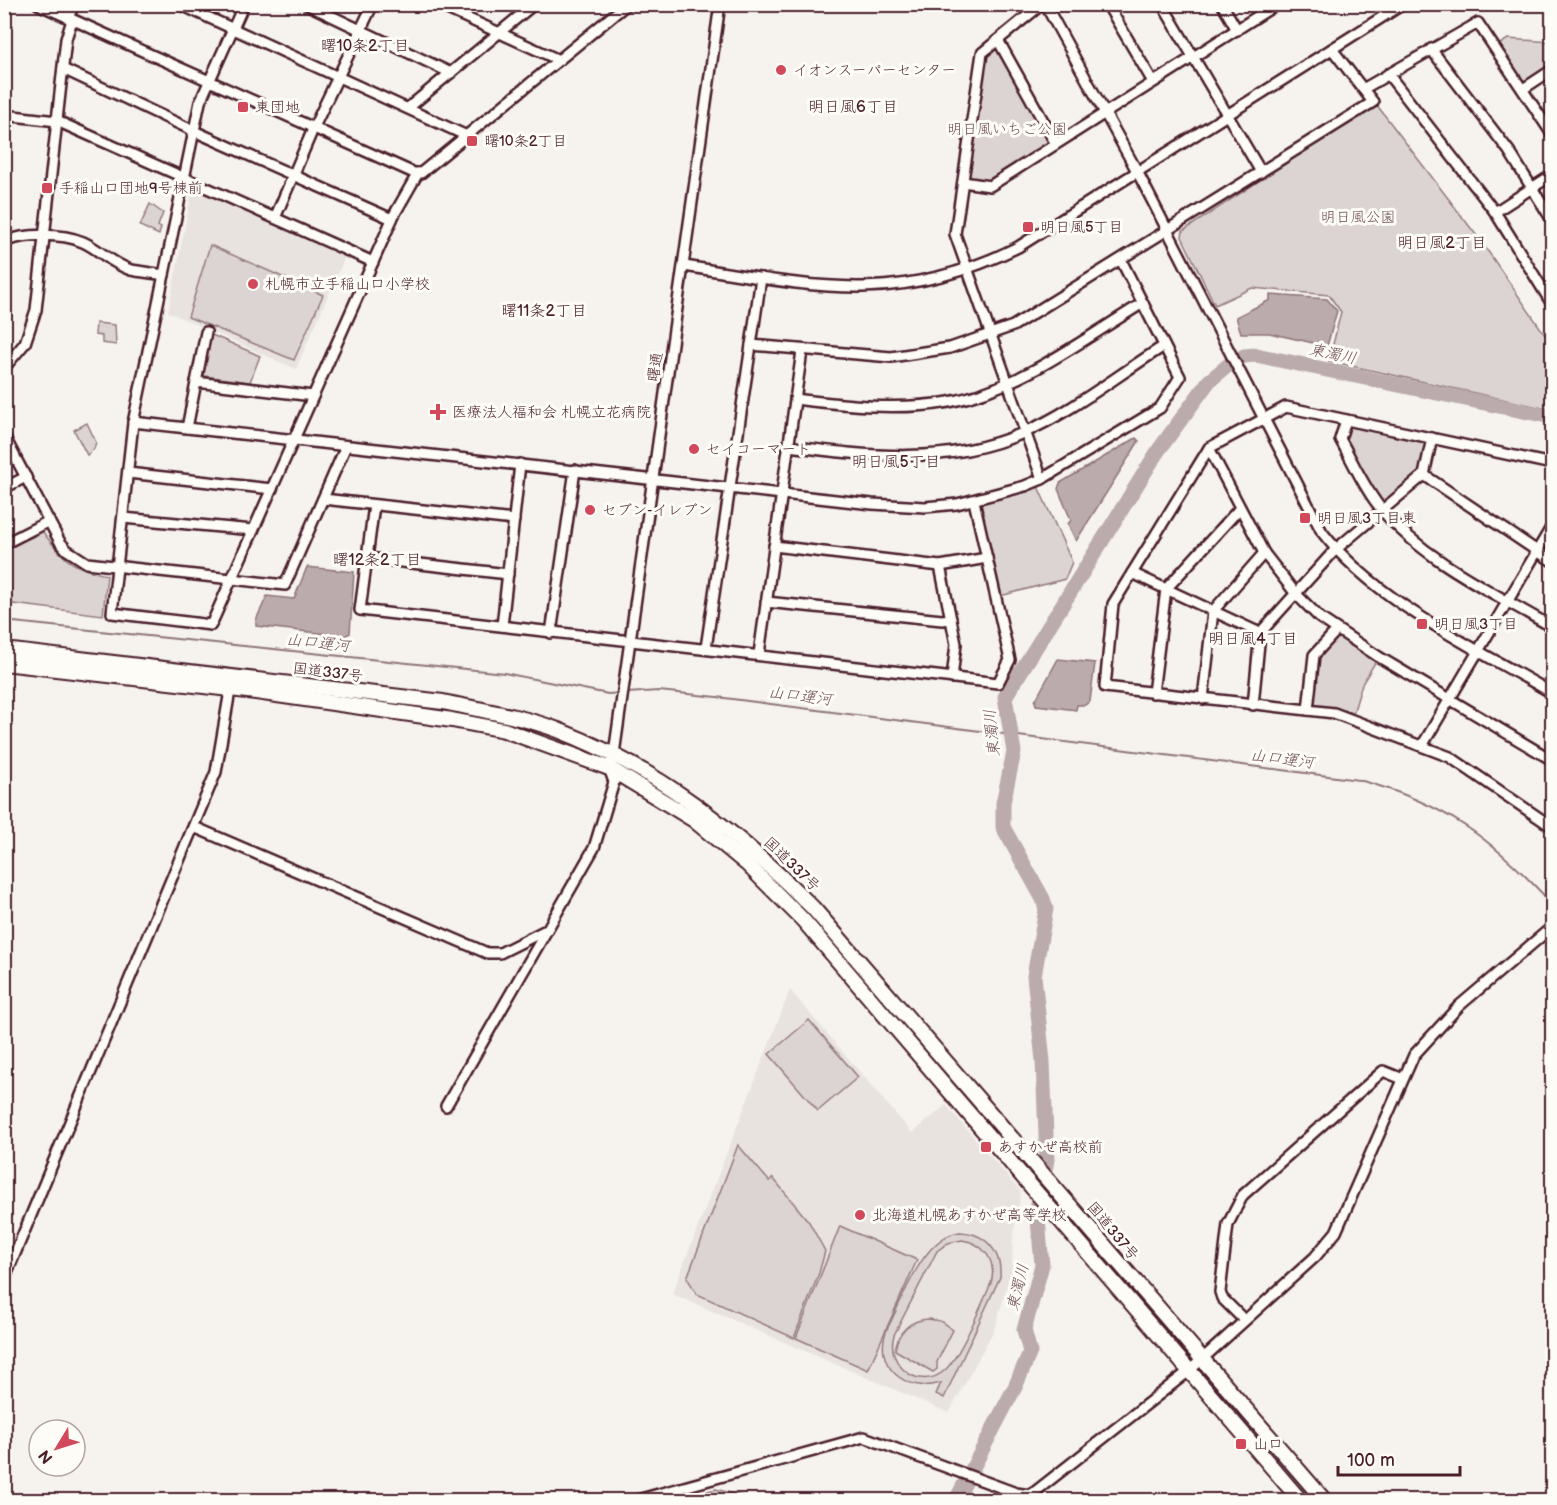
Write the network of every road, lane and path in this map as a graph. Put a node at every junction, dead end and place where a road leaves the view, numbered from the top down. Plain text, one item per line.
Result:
1 (38, 4) edge
2 (74, 4) edge
3 (179, 4) edge
4 (244, 4) edge
5 (306, 4) edge
6 (373, 4) edge
7 (436, 4) edge
8 (534, 4) edge
9 (627, 4) edge
10 (720, 4) edge
11 (1043, 4) edge
12 (1107, 4) edge
13 (1162, 4) edge
14 (1222, 4) edge
15 (1277, 4) edge
16 (1403, 4) edge
17 (70, 19) junction
18 (233, 29) junction
19 (360, 30) junction
20 (1237, 30) junction
21 (499, 33) junction
22 (998, 40) junction
23 (1332, 49) junction
24 (1431, 49) junction
25 (1194, 57) junction
26 (559, 60) junction
27 (63, 69) junction
28 (1552, 70) edge
29 (451, 73) junction
30 (1388, 74) junction
31 (338, 76) junction
32 (209, 82) junction
33 (1153, 82) junction
34 (1363, 89) junction
35 (1523, 89) junction
36 (408, 108) junction
37 (1105, 113) junction
38 (4, 115) edge
39 (1228, 116) junction
40 (57, 121) junction
41 (1550, 123) edge
42 (313, 129) junction
43 (194, 131) junction
44 (1552, 134) edge
45 (467, 136) junction
46 (1056, 144) junction
47 (1261, 172) junction
48 (418, 173) junction
49 (1138, 173) junction
50 (293, 175) junction
51 (1552, 175) edge
52 (184, 177) junction
53 (963, 182) junction
54 (1532, 188) junction
55 (1495, 212) junction
56 (275, 218) junction
57 (392, 219) junction
58 (1552, 220) edge
59 (1167, 231) junction
60 (45, 237) junction
61 (4, 242) edge
62 (1121, 260) junction
63 (373, 262) junction
64 (684, 266) junction
65 (968, 269) junction
66 (164, 275) junction
67 (761, 278) junction
68 (1143, 303) junction
69 (1552, 304) edge
70 (206, 333) dead end
71 (990, 334) junction
72 (751, 345) junction
73 (1164, 346) junction
74 (802, 351) junction
75 (4, 368) edge
76 (196, 382) junction
77 (1008, 383) junction
78 (313, 396) junction
79 (795, 399) junction
80 (1262, 419) junction
81 (1346, 420) junction
82 (133, 422) junction
83 (187, 428) junction
84 (1025, 432) junction
85 (5, 438) edge
86 (1432, 438) junction
87 (294, 440) junction
88 (346, 446) junction
89 (788, 446) junction
90 (1209, 448) junction
91 (520, 464) junction
92 (1552, 464) edge
93 (575, 470) junction
94 (128, 473) junction
95 (1424, 475) junction
96 (26, 477) junction
97 (654, 479) junction
98 (1042, 479) junction
99 (4, 488) edge
100 (731, 488) junction
101 (272, 489) junction
102 (781, 494) junction
103 (323, 499) junction
104 (974, 501) junction
105 (374, 505) junction
106 (1240, 508) junction
107 (1382, 510) junction
108 (123, 518) junction
109 (514, 520) junction
110 (49, 521) junction
111 (1552, 526) edge
112 (253, 530) junction
113 (4, 544) edge
114 (774, 546) junction
115 (1335, 550) junction
116 (1536, 552) junction
117 (1264, 553) junction
118 (367, 558) junction
119 (987, 558) junction
120 (1552, 561) edge
121 (940, 566) junction
122 (117, 567) junction
123 (1132, 573) junction
124 (508, 574) junction
125 (231, 580) junction
126 (1166, 589) junction
127 (1296, 594) junction
128 (1508, 600) junction
129 (766, 602) junction
130 (1213, 611) junction
131 (951, 618) junction
132 (502, 626) junction
133 (1552, 627) edge
134 (1337, 630) junction
135 (551, 633) junction
136 (1260, 633) junction
137 (630, 641) junction
138 (706, 648) junction
139 (4, 650) edge
140 (1479, 650) junction
141 (759, 654) junction
142 (4, 663) edge
143 (952, 678) junction
144 (232, 683) junction
145 (1153, 693) junction
146 (1552, 693) edge
147 (1203, 699) junction
148 (1450, 700) junction
149 (1253, 705) junction
150 (1308, 710) junction
151 (1422, 746) junction
152 (614, 754) junction
153 (1552, 760) edge
154 (609, 768) junction
155 (1552, 819) edge
156 (194, 826) junction
157 (1552, 927) edge
158 (544, 931) junction
159 (1403, 1079) junction
160 (446, 1106) dead end
161 (4, 1280) edge
162 (1244, 1320) junction
163 (1201, 1359) junction
164 (1189, 1371) junction
165 (637, 1500) edge
166 (1300, 1500) edge
167 (1324, 1500) edge

1 - 17 street
2 - 17 street
3 - 18 street
4 - 18 street
5 - 19 street
6 - 19 street
7 - 21 street
8 - 21 street
9 - 26 street
10 - 64 street, 曙通
11 - 22 street
11 - 37 street
12 - 33 street
13 - 25 street
14 - 20 street
15 - 20 street
16 - 23 street
17 - 27 street
17 - 32 street
18 - 31 street
18 - 32 street
19 - 29 street
19 - 31 street
20 - 25 street
21 - 26 street
21 - 29 street
22 - 46 street
22 - 53 street
23 - 34 street
23 - 39 street
24 - 30 street
24 - 35 street
24 - 54 street
25 - 33 street
25 - 39 street
26 - 45 street
27 - 40 street
27 - 43 street
28 - 35 street
29 - 36 street
30 - 34 street
30 - 55 street
31 - 36 street
31 - 42 street
32 - 42 street
32 - 43 street
33 - 37 street
34 - 47 street
35 - 41 street
36 - 45 street
37 - 46 street
37 - 49 street
38 - 40 street
39 - 47 street
39 - 49 street
40 - 52 street
40 - 60 street
41 - 44 street
42 - 48 street
42 - 50 street
43 - 50 street
43 - 52 street
45 - 48 street
46 - 53 street
47 - 59 street
48 - 57 street
49 - 59 street
49 - 65 street
50 - 56 street
50 - 57 street
51 - 54 street
52 - 56 street
52 - 66 street
53 - 65 street
54 - 55 street
54 - 58 street
55 - 69 street
56 - 63 street
57 - 63 street
59 - 62 street
59 - 80 street
60 - 61 street
60 - 66 street
60 - 75 street
62 - 68 street
62 - 71 street
63 - 78 street
64 - 67 street
64 - 97 street, 曙通
65 - 67 street
65 - 71 street
66 - 82 street
67 - 72 street
68 - 73 street
68 - 77 street
70 - 76 street
71 - 74 street
71 - 77 street
72 - 74 street
72 - 100 street
73 - 84 street
73 - 98 street
74 - 79 street
76 - 78 street
76 - 83 street
77 - 79 street
77 - 84 street
78 - 87 street
79 - 89 street
80 - 81 street
80 - 90 street
80 - 115 street
81 - 86 street
81 - 107 street
82 - 83 street
82 - 94 street
83 - 87 street
84 - 89 street
84 - 98 street
85 - 96 street
86 - 92 street
86 - 95 street
87 - 88 street
87 - 101 street
88 - 91 street
88 - 103 street
89 - 102 street
90 - 106 street
90 - 123 street
91 - 93 street
91 - 109 street
93 - 97 street
93 - 135 street
94 - 101 street
94 - 108 street
95 - 107 street
95 - 116 street
96 - 99 street
96 - 110 street
97 - 100 street
97 - 137 street, 曙通
98 - 104 street
100 - 102 street
100 - 138 street
101 - 112 street
102 - 104 street
102 - 114 street
103 - 105 street
103 - 125 street
104 - 119 street
105 - 109 street
105 - 118 street
106 - 117 street
106 - 126 street
107 - 115 street
107 - 128 street
108 - 112 street
108 - 122 street
109 - 124 street
110 - 113 street
110 - 122 street
111 - 116 street
112 - 125 street
114 - 121 street
114 - 129 street
115 - 127 street
115 - 140 street
116 - 120 street
116 - 128 street
117 - 127 street
117 - 130 street
118 - 124 street
118 - 132 street
119 - 121 street
119 - 143 street
121 - 131 street
122 - 125 street
122 - 125 street
123 - 126 street
123 - 145 street
124 - 132 street
126 - 130 street
126 - 145 street
127 - 134 street
127 - 136 street
128 - 133 street
128 - 140 street
129 - 131 street
129 - 141 street
130 - 136 street
130 - 147 street
131 - 143 street
132 - 135 street
134 - 148 street
134 - 150 street
135 - 137 street
136 - 149 street
137 - 138 street
137 - 152 street, 曙通
138 - 141 street
139 - 144 highway, 国道337号
140 - 146 street
140 - 148 street
141 - 143 street
142 - 144 highway, 国道337号
144 - 152 highway, 国道337号
144 - 154 highway, 国道337号
144 - 156 street
145 - 147 street
147 - 149 street
148 - 151 street
148 - 153 street
149 - 150 street
150 - 151 street
151 - 155 street
152 - 154 street, 曙通
152 - 163 highway, 国道337号
154 - 158 street
154 - 164 highway, 国道337号
156 - 158 street
156 - 161 street
157 - 159 street
158 - 160 street
159 - 162 street
159 - 162 street
162 - 163 street
163 - 164 street
163 - 167 highway, 国道337号
164 - 165 street
164 - 166 highway, 国道337号

